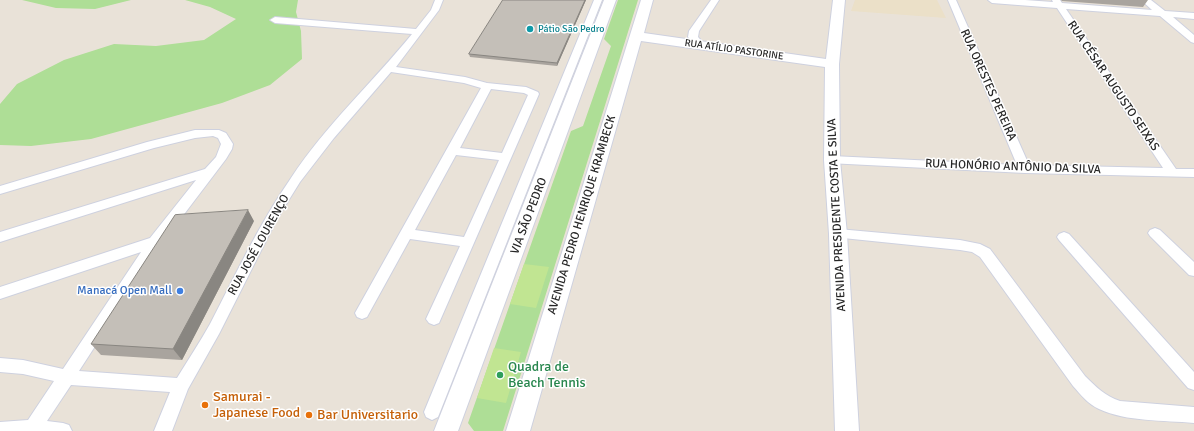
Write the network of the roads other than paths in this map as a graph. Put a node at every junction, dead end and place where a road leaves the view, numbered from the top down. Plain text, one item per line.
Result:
1 (439, 0) edge
2 (598, 0) edge
3 (610, 0) edge
4 (647, 0) edge
5 (715, 0) edge
6 (839, 0) edge
7 (952, 0) edge
8 (992, 0) edge
9 (1145, 0) edge
10 (1057, 3) edge
11 (1164, 14) junction
12 (1194, 16) edge
13 (275, 20) dead end
14 (418, 32) junction
15 (636, 36) junction
16 (1194, 40) edge
17 (700, 45) junction
18 (832, 64) junction
19 (389, 69) junction
20 (487, 86) junction
21 (452, 151) junction
22 (506, 157) junction
23 (832, 160) junction
24 (1025, 169) junction
25 (209, 172) junction
26 (1172, 172) junction
27 (1194, 173) edge
28 (0, 190) edge
29 (1156, 233) dead end
30 (406, 234) junction
31 (838, 234) junction
32 (0, 237) edge
33 (1064, 237) dead end
34 (155, 242) junction
35 (468, 242) junction
36 (1194, 271) edge
37 (0, 293) edge
38 (362, 313) dead end
39 (434, 319) dead end
40 (0, 364) edge
41 (66, 377) junction
42 (1194, 384) edge
43 (181, 386) junction
44 (432, 412) dead end
45 (1194, 415) edge
46 (33, 428) junction
47 (0, 430) edge
48 (63, 431) edge
49 (163, 431) edge
50 (446, 431) edge
51 (518, 431) edge
52 (847, 431) edge

1 - 14 street, RUA JOSÉ LOURENÇO
2 - 44 street
3 - 50 main road, VIA SÃO PEDRO
4 - 15 main road, AVENIDA PEDRO HENRIQUE KRAMBECK
5 - 17 street
6 - 18 main road, AVENIDA PRESIDENTE COSTA E SILVA
7 - 24 street, RUA ORESTES PEREIRA
8 - 10 street
9 - 11 street
10 - 11 street
10 - 26 street, RUA CÉSAR AUGUSTO SEIXAS
11 - 12 street
11 - 16 street
13 - 14 street
14 - 19 street, RUA JOSÉ LOURENÇO
15 - 17 main road, RUA ATÍLIO PASTORINE
15 - 51 main road, AVENIDA PEDRO HENRIQUE KRAMBECK
17 - 18 main road, RUA ATÍLIO PASTORINE
18 - 23 main road, AVENIDA PRESIDENTE COSTA E SILVA
19 - 20 street
19 - 43 street, RUA JOSÉ LOURENÇO
20 - 21 street
20 - 22 street
21 - 22 street
21 - 30 street
22 - 35 street
23 - 24 street, RUA HONÓRIO ANTÔNIO DA SILVA
23 - 31 main road, AVENIDA PRESIDENTE COSTA E SILVA
24 - 26 street, RUA HONÓRIO ANTÔNIO DA SILVA
25 - 28 street
25 - 32 street
25 - 34 street
26 - 27 street, RUA HONÓRIO ANTÔNIO DA SILVA
29 - 36 street
30 - 35 street
30 - 38 street
31 - 45 street
31 - 52 main road, AVENIDA PRESIDENTE COSTA E SILVA
33 - 42 street
34 - 37 street
34 - 41 street
35 - 39 street
40 - 41 street
41 - 43 street
41 - 46 street
43 - 49 street, RUA JOSÉ LOURENÇO
46 - 47 street
46 - 48 street

